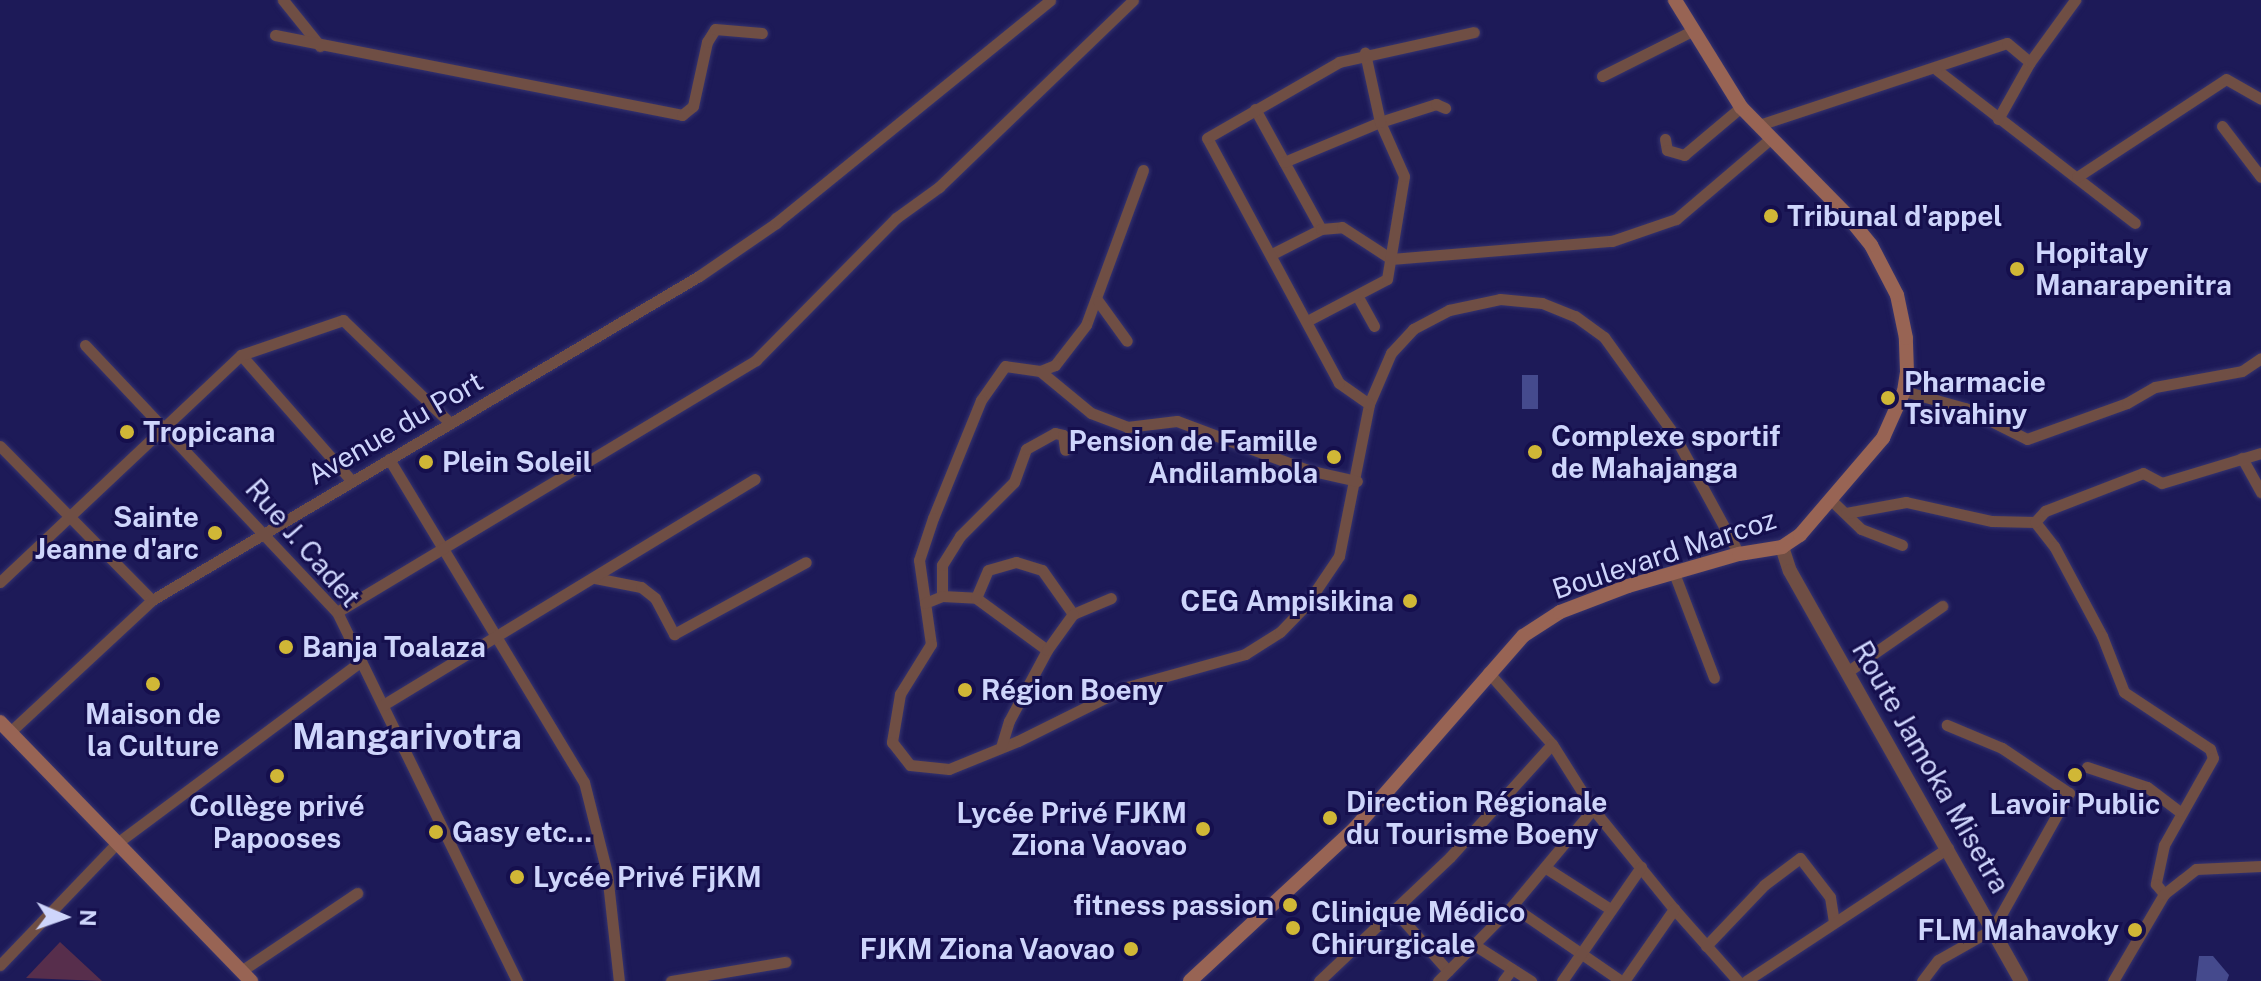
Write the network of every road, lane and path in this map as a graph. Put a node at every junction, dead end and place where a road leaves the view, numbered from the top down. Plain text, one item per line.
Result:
1 (283, 0) edge
2 (1049, 0) edge
3 (1133, 0) edge
4 (1675, 0) edge
5 (2075, 0) edge
6 (1474, 32) dead end
7 (1690, 32) junction
8 (762, 33) dead end
9 (275, 35) dead end
10 (320, 47) junction
11 (1365, 53) junction
12 (2030, 62) junction
13 (1937, 70) junction
14 (1602, 76) dead end
15 (2261, 99) edge
16 (1741, 107) junction
17 (1445, 108) dead end
18 (1255, 109) junction
19 (1998, 119) junction
20 (1380, 122) junction
21 (1759, 125) junction
22 (2222, 126) dead end
23 (1665, 139) dead end
24 (1770, 139) junction
25 (1284, 162) junction
26 (1143, 170) dead end
27 (2077, 177) junction
28 (2261, 177) edge
29 (2135, 223) dead end
30 (1321, 229) junction
31 (1272, 254) junction
32 (1391, 259) junction
33 (1358, 297) junction
34 (1098, 301) junction
35 (1307, 321) junction
36 (1374, 326) dead end
37 (1127, 341) dead end
38 (85, 345) dead end
39 (241, 355) junction
40 (2261, 358) edge
41 (1040, 371) junction
42 (1904, 391) junction
43 (1369, 404) junction
44 (450, 423) junction
45 (165, 427) junction
46 (0, 446) edge
47 (1065, 450) dead end
48 (2261, 453) edge
49 (2242, 458) junction
50 (389, 459) junction
51 (755, 479) dead end
52 (351, 480) junction
53 (1357, 481) junction
54 (2261, 492) edge
55 (1830, 499) junction
56 (1846, 513) junction
57 (65, 517) junction
58 (2035, 522) junction
59 (266, 532) junction
60 (1902, 545) dead end
61 (1782, 547) junction
62 (441, 552) junction
63 (1739, 554) junction
64 (806, 562) dead end
65 (1674, 573) junction
66 (1, 578) edge
67 (595, 578) junction
68 (942, 596) junction
69 (976, 598) junction
70 (1111, 598) dead end
71 (152, 600) junction
72 (925, 603) junction
73 (1942, 606) dead end
74 (337, 612) junction
75 (1073, 614) junction
76 (494, 637) junction
77 (1047, 650) junction
78 (361, 661) junction
79 (1488, 672) junction
80 (1847, 672) junction
81 (1714, 678) dead end
82 (383, 705) junction
83 (1947, 725) dead end
84 (5, 727) edge
85 (1552, 744) junction
86 (1001, 747) junction
87 (2087, 767) dead end
88 (1593, 809) junction
89 (2179, 811) junction
90 (117, 843) junction
91 (1948, 848) junction
92 (2261, 866) edge
93 (1641, 867) junction
94 (1546, 868) junction
95 (357, 893) dead end
96 (2164, 894) junction
97 (1512, 906) junction
98 (1610, 909) junction
99 (1674, 909) junction
100 (1395, 911) junction
101 (1834, 922) junction
102 (1993, 929) junction
103 (1473, 944) junction
104 (1706, 946) junction
105 (1581, 953) junction
106 (785, 962) dead end
107 (0, 965) edge
108 (1512, 969) junction
109 (1448, 971) junction
110 (246, 976) edge
111 (517, 981) edge
112 (619, 981) edge
113 (671, 981) edge
114 (1190, 981) edge
115 (1319, 981) edge
116 (1438, 981) edge
117 (1503, 981) edge
118 (1531, 981) edge
119 (1562, 981) edge
120 (1622, 981) edge
121 (1738, 981) edge
122 (1746, 981) edge
123 (1922, 981) edge
124 (2021, 981) edge
125 (2114, 981) edge

1 - 10 street
2 - 44 street, Avenue du Port
3 - 62 street
4 - 7 main road, Boulevard Marcoz
5 - 12 street
6 - 11 street
7 - 14 street
7 - 16 main road, Boulevard Marcoz
8 - 10 street
9 - 10 street
11 - 18 street
11 - 20 street
12 - 13 street
12 - 19 street
13 - 19 street
13 - 21 street
15 - 27 street
16 - 21 main road, Boulevard Marcoz
16 - 23 street
17 - 20 street
18 - 25 street
18 - 31 street
19 - 27 street
20 - 25 street
20 - 32 street
21 - 24 main road, Boulevard Marcoz
22 - 28 street
24 - 32 street
24 - 42 main road, Boulevard Marcoz
25 - 30 street
26 - 34 street
27 - 29 street
30 - 31 street
30 - 32 street
31 - 35 street
32 - 33 street
33 - 35 street
33 - 36 street
34 - 37 street
34 - 41 street
35 - 43 street
38 - 45 street, Rue J. Cadet
39 - 44 street
39 - 45 street
39 - 52 street
40 - 42 street
41 - 53 street
41 - 72 street
42 - 55 main road, Boulevard Marcoz
43 - 53 street
43 - 63 street
44 - 50 street, Avenue du Port
45 - 57 street
45 - 59 street, Rue J. Cadet
46 - 57 street
47 - 68 street
48 - 49 street
49 - 54 street
49 - 58 street
50 - 52 street, Avenue du Port
50 - 62 street
51 - 67 street
52 - 59 street, Avenue du Port
53 - 86 street
55 - 56 street
55 - 61 main road, Boulevard Marcoz
56 - 58 street
56 - 60 street
57 - 66 street
57 - 71 street
58 - 89 street
59 - 71 street, Avenue du Port
59 - 74 street, Rue J. Cadet
61 - 63 main road, Boulevard Marcoz
61 - 80 street, Route Jamoka Misetra
62 - 74 street
62 - 76 street
63 - 65 main road, Boulevard Marcoz
64 - 67 street
65 - 79 main road, Boulevard Marcoz
65 - 81 street
67 - 76 street
68 - 69 street
68 - 72 street
69 - 75 street
69 - 77 street
70 - 75 street
71 - 84 street, Avenue du Port
72 - 86 street
73 - 80 street
74 - 78 street, Rue J. Cadet
75 - 77 street
76 - 82 street
76 - 112 street
77 - 86 street
78 - 82 street, Rue J. Cadet
78 - 90 street
79 - 85 street
79 - 114 main road, Boulevard Marcoz
80 - 91 street, Route Jamoka Misetra
82 - 111 street, Rue J. Cadet
83 - 102 street
84 - 90 main road
85 - 88 street
85 - 100 street
87 - 89 street
88 - 93 street
88 - 94 street
89 - 96 street
90 - 107 street
90 - 110 main road
91 - 101 street
91 - 102 street, Route Jamoka Misetra
92 - 96 street
93 - 98 street
93 - 99 street
94 - 97 street
94 - 98 street
95 - 110 street
96 - 125 street
97 - 103 street
97 - 105 street
98 - 105 street
99 - 104 street
99 - 120 street
100 - 109 street
100 - 115 street
101 - 104 street
101 - 122 street
102 - 123 street
102 - 124 street, Route Jamoka Misetra
103 - 108 street
103 - 109 street
104 - 121 street
105 - 119 street
105 - 120 street
106 - 113 street
108 - 117 street
108 - 118 street
109 - 116 street

